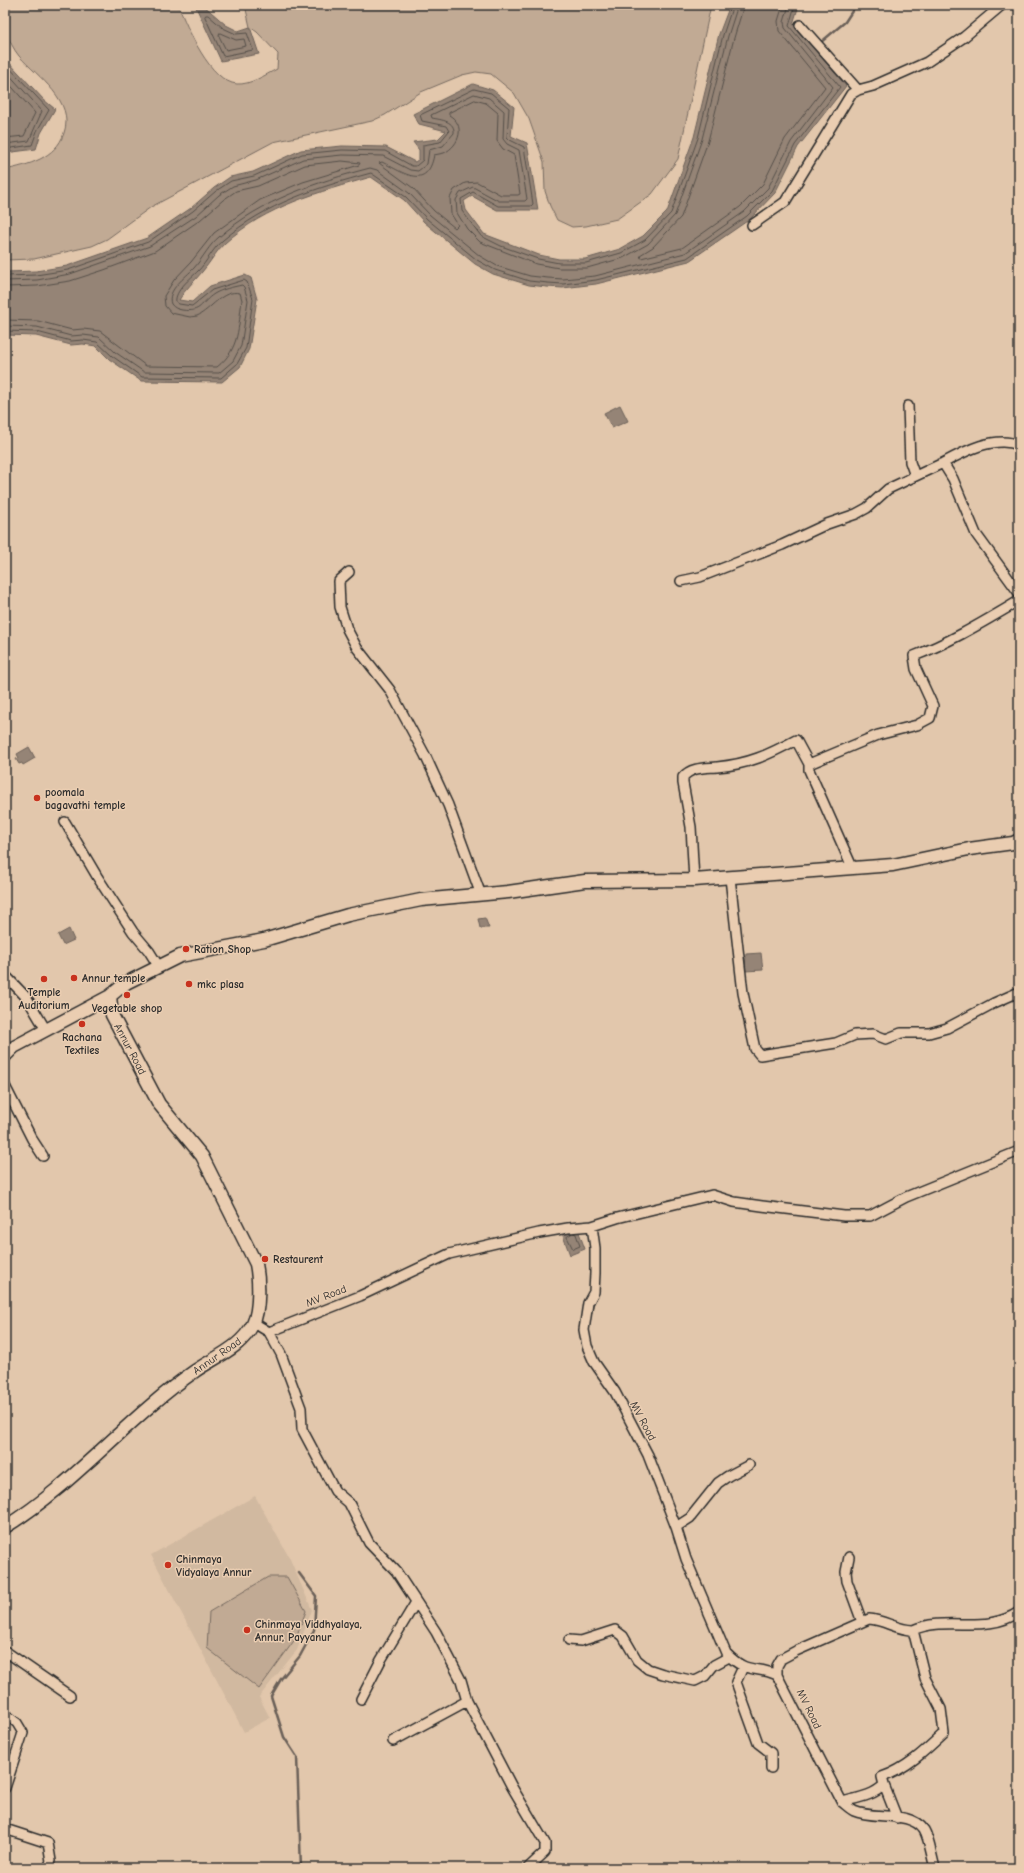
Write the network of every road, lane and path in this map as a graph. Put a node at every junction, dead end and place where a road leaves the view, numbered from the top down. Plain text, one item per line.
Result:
1 (1002, 5) edge
2 (800, 25) dead end
3 (858, 90) junction
4 (752, 225) dead end
5 (908, 406) dead end
6 (1019, 445) edge
7 (944, 463) junction
8 (915, 476) junction
9 (349, 572) dead end
10 (681, 581) dead end
11 (1019, 593) edge
12 (1019, 601) edge
13 (809, 764) junction
14 (65, 822) dead end
15 (1019, 840) edge
16 (853, 869) junction
17 (730, 878) junction
18 (694, 880) junction
19 (481, 895) junction
20 (159, 967) junction
21 (5, 975) edge
22 (1019, 992) edge
23 (110, 996) junction
24 (46, 1030) junction
25 (5, 1056) edge
26 (5, 1086) edge
27 (1019, 1151) edge
28 (44, 1156) dead end
29 (592, 1226) junction
30 (254, 1323) junction
31 (269, 1332) junction
32 (749, 1465) dead end
33 (676, 1526) junction
34 (5, 1527) edge
35 (849, 1557) dead end
36 (416, 1602) junction
37 (1019, 1612) edge
38 (862, 1622) junction
39 (913, 1630) junction
40 (569, 1640) dead end
41 (5, 1651) edge
42 (729, 1657) junction
43 (743, 1667) junction
44 (778, 1675) junction
45 (70, 1696) dead end
46 (360, 1699) dead end
47 (467, 1701) junction
48 (5, 1714) edge
49 (393, 1741) dead end
50 (771, 1768) dead end
51 (884, 1785) junction
52 (5, 1788) edge
53 (842, 1802) junction
54 (897, 1818) junction
55 (5, 1829) edge
56 (48, 1868) edge
57 (528, 1868) edge
58 (935, 1868) edge

1 - 3 street
2 - 3 street
3 - 4 street
5 - 8 street
6 - 7 street
7 - 8 street
7 - 11 street
8 - 10 street
9 - 19 street
12 - 13 street
13 - 16 street
13 - 18 street
14 - 20 street
15 - 16 main road
16 - 17 main road
17 - 18 main road
17 - 22 street
18 - 19 main road
19 - 20 main road
20 - 23 main road
21 - 24 street
23 - 24 main road
23 - 30 main road, Annur Road
24 - 25 main road
26 - 28 street
27 - 29 street
29 - 31 street, MV Road
29 - 33 street, MV Road
30 - 31 street
30 - 34 main road, Annur Road
31 - 36 street
32 - 33 street
33 - 42 street, MV Road
35 - 38 street
36 - 46 street
36 - 47 street
37 - 39 street
38 - 39 street
38 - 44 street
39 - 51 street
40 - 42 street
41 - 45 street
42 - 43 street, MV Road
43 - 44 street, MV Road
43 - 50 street
44 - 53 street, MV Road
47 - 49 street
47 - 57 street
48 - 52 street
51 - 53 street
51 - 54 street
53 - 54 street
54 - 58 street
55 - 56 street

